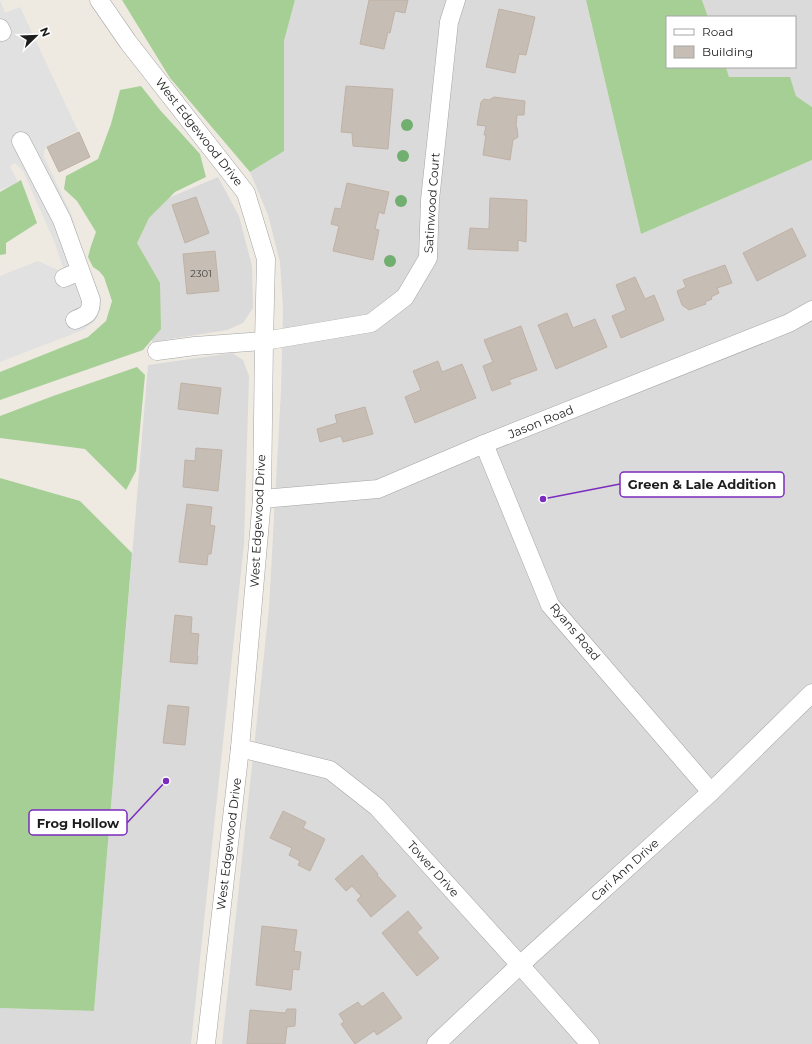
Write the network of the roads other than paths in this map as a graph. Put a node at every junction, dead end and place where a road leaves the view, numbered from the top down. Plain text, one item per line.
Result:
1 (99, 0) edge
2 (456, 0) edge
3 (21, 140) dead end
4 (812, 310) edge
5 (75, 320) dead end
6 (264, 340) junction
7 (157, 351) dead end
8 (484, 444) junction
9 (262, 499) junction
10 (812, 693) edge
11 (240, 748) junction
12 (711, 792) junction
13 (520, 965) junction
14 (206, 1044) edge
15 (436, 1044) edge
16 (590, 1044) edge

1 - 6 street, West Edgewood Drive
2 - 6 street, Satinwood Court
3 - 5 street
4 - 8 street, Jason Road
6 - 7 street, Satinwood Court
6 - 9 street, West Edgewood Drive
8 - 9 street, Jason Road
8 - 12 street, Ryans Road
9 - 11 street, West Edgewood Drive
10 - 12 street, Cari Ann Drive
11 - 13 street, Tower Drive
11 - 14 street, West Edgewood Drive
12 - 13 street, Cari Ann Drive
13 - 15 street, Cari Ann Drive
13 - 16 street, Tower Drive

